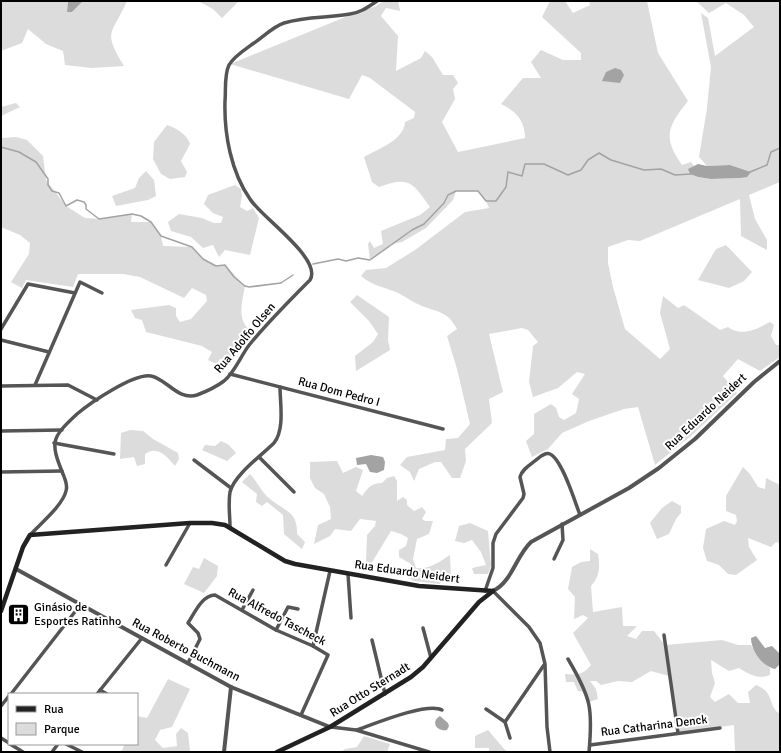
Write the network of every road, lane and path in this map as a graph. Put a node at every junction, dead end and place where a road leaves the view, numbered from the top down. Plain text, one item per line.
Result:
1 (377, 1) edge
2 (76, 293) junction
3 (102, 293) dead end
4 (1, 329) edge
5 (1, 340) edge
6 (49, 352) junction
7 (780, 361) edge
8 (230, 374) junction
9 (35, 385) junction
10 (1, 386) edge
11 (280, 387) junction
12 (97, 400) junction
13 (443, 429) dead end
14 (62, 430) junction
15 (1, 431) edge
16 (54, 443) junction
17 (114, 454) dead end
18 (259, 457) junction
19 (194, 460) dead end
20 (62, 471) junction
21 (1, 472) edge
22 (231, 488) junction
23 (294, 492) dead end
24 (580, 515) junction
25 (190, 523) junction
26 (562, 524) junction
27 (230, 527) junction
28 (30, 535) junction
29 (554, 559) dead end
30 (166, 565) dead end
31 (16, 569) junction
32 (330, 571) junction
33 (348, 574) junction
34 (253, 590) dead end
35 (484, 591) junction
36 (493, 591) junction
37 (81, 604) junction
38 (298, 609) dead end
39 (242, 610) junction
40 (1, 611) edge
41 (351, 618) dead end
42 (423, 628) dead end
43 (276, 630) junction
44 (664, 635) dead end
45 (142, 638) junction
46 (372, 640) dead end
47 (313, 646) junction
48 (431, 658) junction
49 (568, 659) dead end
50 (188, 663) junction
51 (545, 664) junction
52 (231, 687) junction
53 (100, 690) junction
54 (12, 693) edge
55 (98, 693) edge
56 (105, 693) edge
57 (385, 694) junction
58 (8, 697) edge
59 (1, 706) edge
60 (486, 709) dead end
61 (442, 710) dead end
62 (301, 715) junction
63 (505, 722) junction
64 (330, 727) junction
65 (720, 728) dead end
66 (356, 730) junction
67 (678, 733) junction
68 (510, 738) dead end
69 (12, 745) edge
70 (68, 745) edge
71 (590, 745) junction
72 (22, 752) edge
73 (82, 752) edge
74 (224, 752) edge
75 (276, 752) edge
76 (429, 752) edge
77 (550, 752) edge
78 (589, 752) edge

1 - 8 street, Rua Adolfo Olsen
2 - 3 street
2 - 4 street
2 - 6 street
5 - 6 street
6 - 9 street
7 - 24 street, Rua Eduardo Neidert
8 - 11 street, Rua Dom Pedro I
8 - 12 street, Rua Adolfo Olsen
9 - 10 street
9 - 12 street
11 - 13 street, Rua Dom Pedro I
11 - 18 street
12 - 14 street, Rua Adolfo Olsen
14 - 15 street
14 - 16 street, Rua Adolfo Olsen
16 - 17 street
16 - 20 street
18 - 22 street
18 - 23 street
19 - 22 street
20 - 21 street
20 - 28 street
22 - 27 street
24 - 26 street, Rua Eduardo Neidert
24 - 35 street
25 - 27 main road, Rua Eduardo Neidert
25 - 28 main road, Rua Eduardo Neidert
25 - 30 street
26 - 29 street
26 - 36 street, Rua Eduardo Neidert
27 - 32 main road, Rua Eduardo Neidert
28 - 31 main road
31 - 37 street, Rua Roberto Buchmann
31 - 40 main road
32 - 33 main road, Rua Eduardo Neidert
32 - 47 street
33 - 35 main road, Rua Eduardo Neidert
33 - 41 street
34 - 39 street
35 - 36 main road, Rua Eduardo Neidert
36 - 48 main road, Rua Otto Sternadt
36 - 51 street
37 - 45 street, Rua Roberto Buchmann
37 - 54 street
38 - 43 street
39 - 43 street, Rua Alfredo Tascheck
39 - 50 street, Rua Alfredo Tascheck
42 - 48 street
43 - 47 street, Rua Alfredo Tascheck
44 - 67 street
45 - 50 street, Rua Roberto Buchmann
45 - 53 street
46 - 57 street
47 - 62 street, Rua Alfredo Tascheck
48 - 57 main road, Rua Otto Sternadt
49 - 71 street
50 - 52 street, Rua Roberto Buchmann
51 - 63 street
51 - 77 street
52 - 62 street, Rua Roberto Buchmann
52 - 74 street
53 - 55 street
53 - 56 street
57 - 64 main road, Rua Otto Sternadt
58 - 59 street
60 - 63 street
61 - 66 street
62 - 64 street, Rua Roberto Buchmann
63 - 68 street
64 - 66 street
64 - 75 main road, Rua Otto Sternadt
65 - 67 street, Rua Catharina Denck
66 - 76 street
67 - 71 street, Rua Catharina Denck
69 - 72 street
70 - 73 street
71 - 78 street

